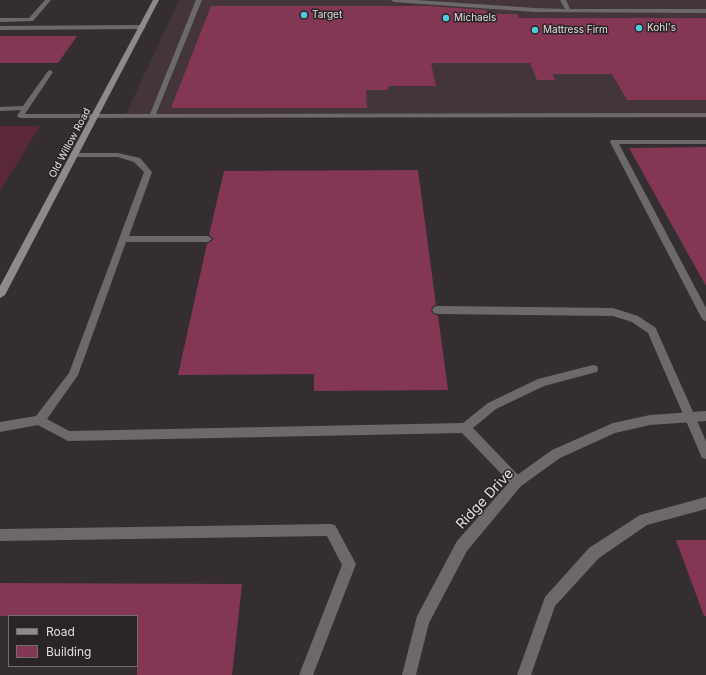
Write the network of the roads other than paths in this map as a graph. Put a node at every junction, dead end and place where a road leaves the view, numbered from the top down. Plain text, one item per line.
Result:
1 (48, 0) edge
2 (156, 0) edge
3 (199, 0) edge
4 (394, 0) edge
5 (563, 0) edge
6 (431, 1) edge
7 (706, 10) edge
8 (570, 11) junction
9 (0, 20) edge
10 (143, 27) junction
11 (0, 28) edge
12 (50, 72) dead end
13 (25, 108) junction
14 (0, 109) edge
15 (706, 115) edge
16 (96, 116) junction
17 (152, 116) junction
18 (706, 142) edge
19 (75, 155) junction
20 (123, 239) junction
21 (208, 239) dead end
22 (0, 295) edge
23 (437, 310) dead end
24 (706, 318) edge
25 (593, 369) dead end
26 (690, 416) junction
27 (706, 416) edge
28 (39, 420) junction
29 (0, 427) edge
30 (465, 428) junction
31 (706, 454) edge
32 (517, 482) junction
33 (706, 503) edge
34 (0, 536) edge
35 (306, 675) edge
36 (409, 675) edge
37 (524, 675) edge

1 - 9 street
2 - 10 street, Old Willow Road
3 - 17 street
4 - 6 street
5 - 8 street
6 - 8 street
7 - 8 street
10 - 11 street
10 - 16 street, Old Willow Road
12 - 13 street
13 - 14 street
13 - 16 street
15 - 17 street
16 - 17 street
16 - 19 street, Old Willow Road
18 - 24 street
19 - 20 street
19 - 22 street, Old Willow Road
20 - 21 street
20 - 28 street
23 - 26 street
25 - 30 street
26 - 27 street, Ridge Drive
26 - 31 street
26 - 32 street, Ridge Drive
28 - 29 street
28 - 30 street
30 - 32 street
32 - 36 street, Ridge Drive
33 - 37 street
34 - 35 street

